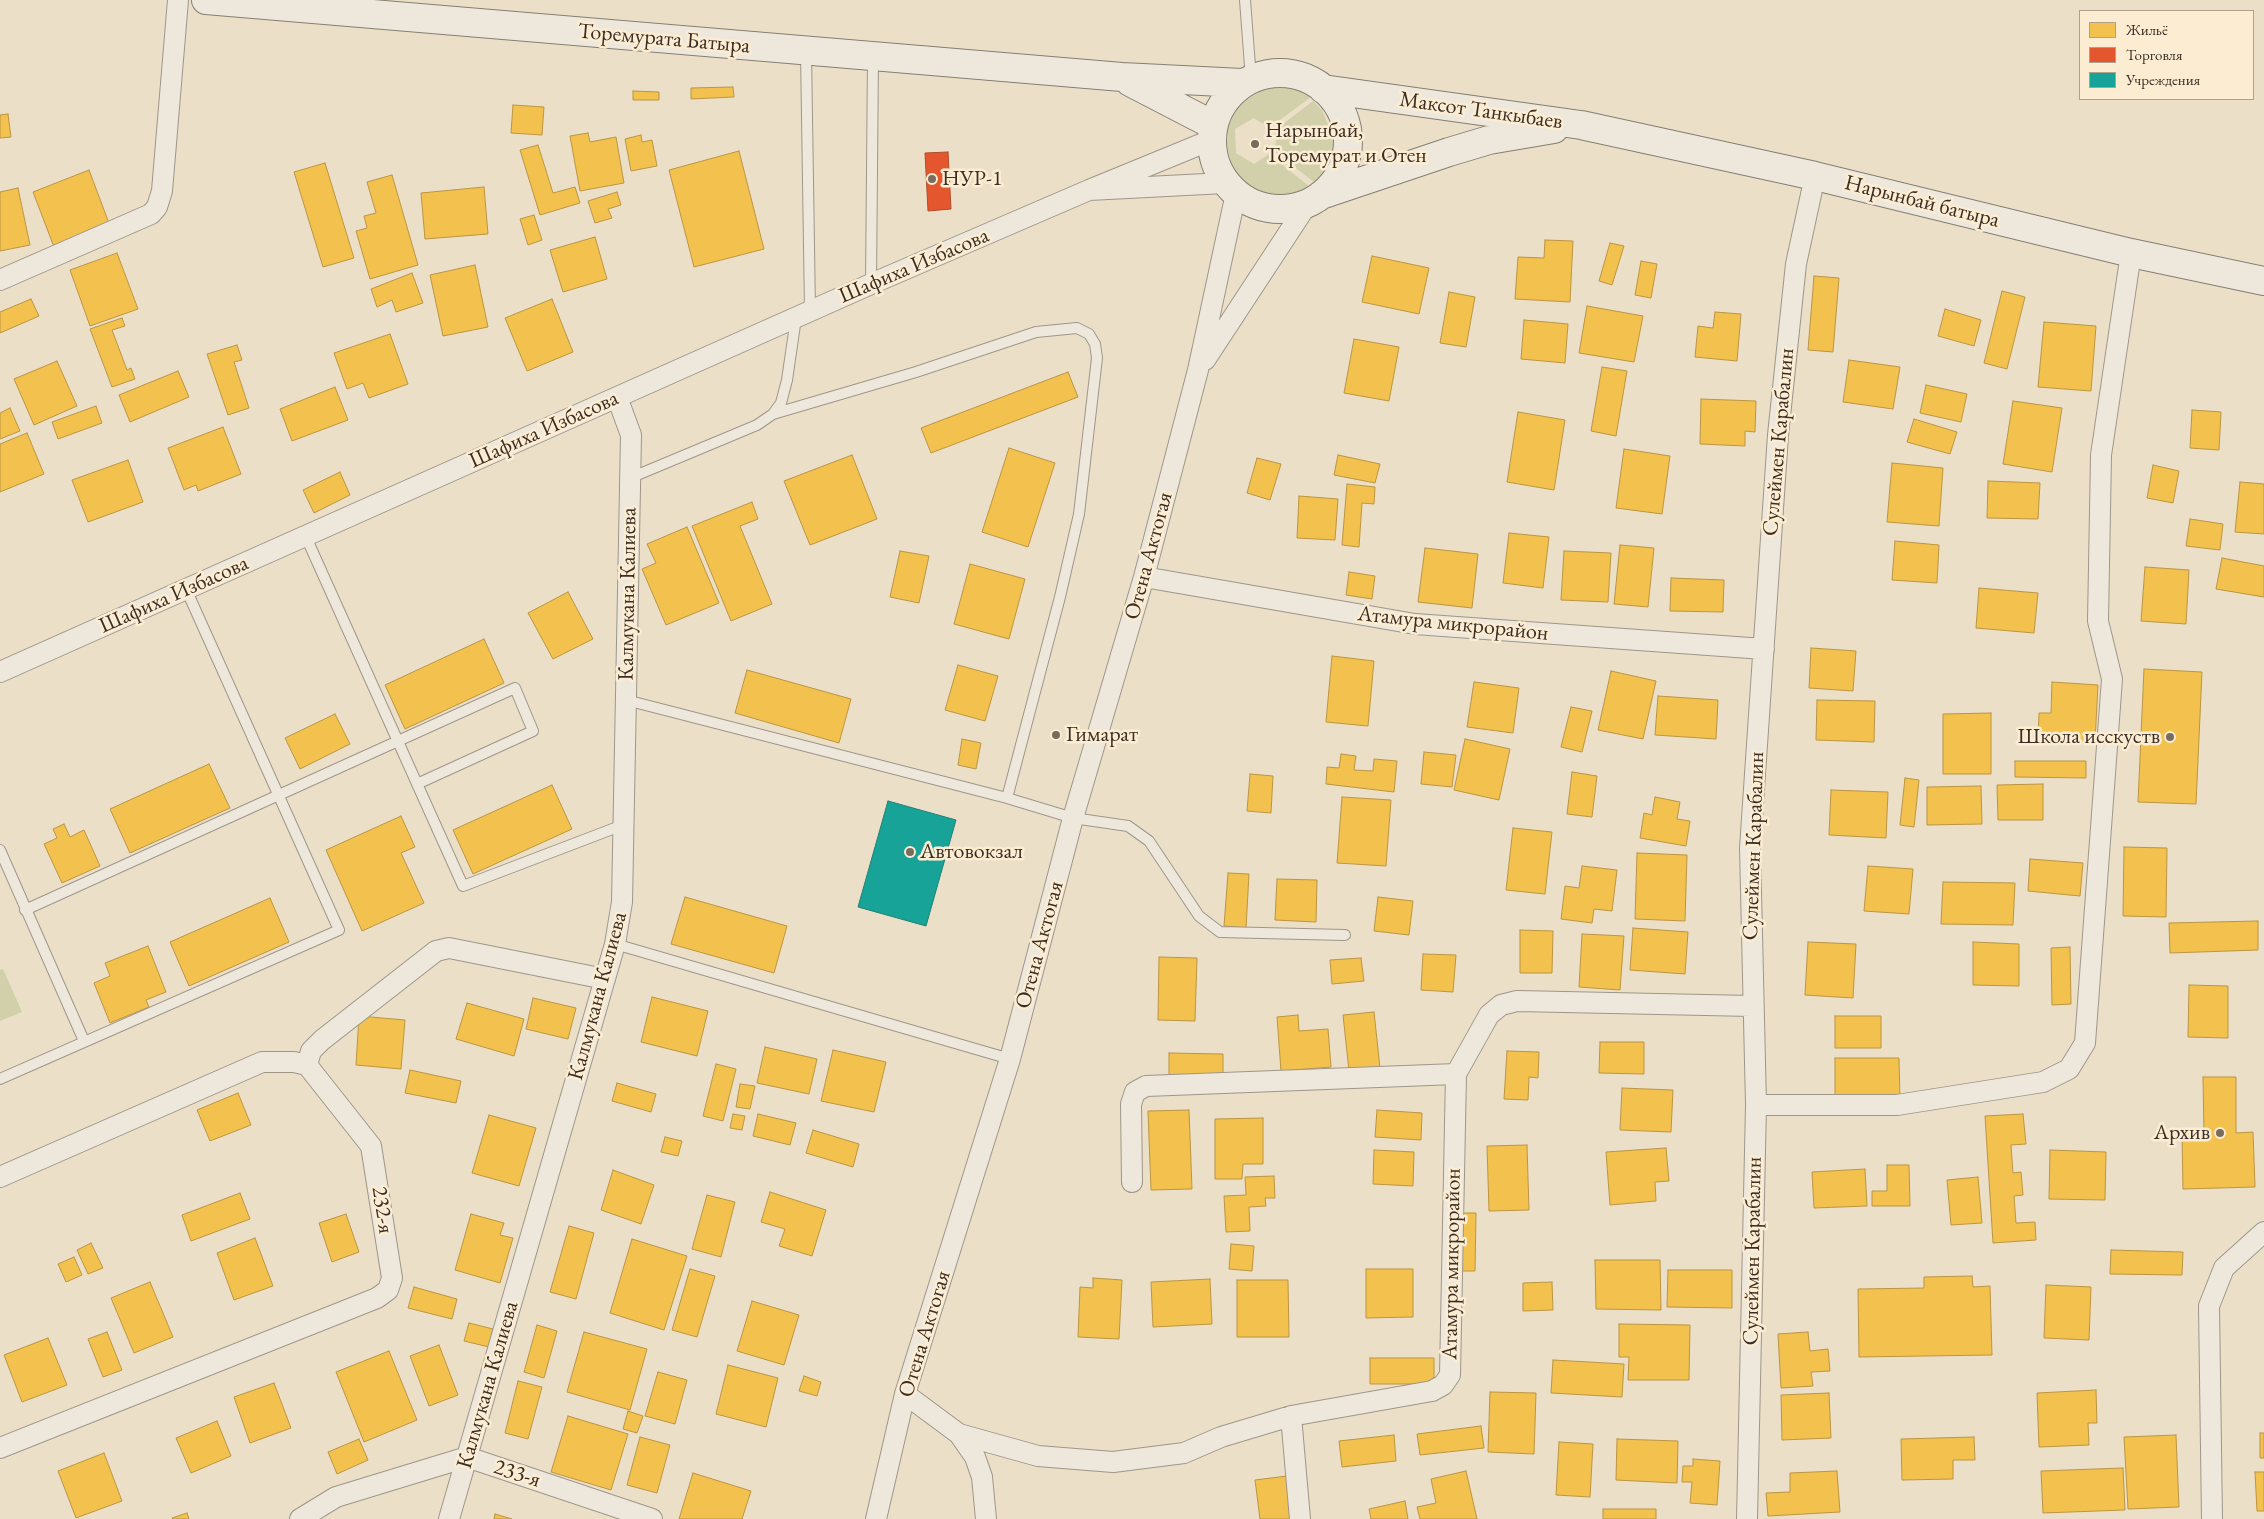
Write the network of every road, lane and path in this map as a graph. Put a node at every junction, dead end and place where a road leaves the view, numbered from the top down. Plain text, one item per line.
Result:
1 (178, 0) edge
2 (206, 0) edge
3 (1245, 0) edge
4 (806, 51) junction
5 (873, 57) junction
6 (1122, 77) junction
7 (1247, 81) junction
8 (1323, 89) junction
9 (1581, 125) junction
10 (1212, 132) junction
11 (1815, 176) junction
12 (1231, 188) junction
13 (1090, 190) junction
14 (1315, 199) junction
15 (2131, 253) junction
16 (0, 280) edge
17 (2264, 281) edge
18 (871, 284) junction
19 (803, 314) junction
20 (1198, 370) junction
21 (617, 397) junction
22 (772, 414) junction
23 (630, 478) junction
24 (306, 537) junction
25 (1144, 577) junction
26 (186, 589) junction
27 (1764, 649) junction
28 (0, 672) edge
29 (626, 700) junction
30 (398, 741) junction
31 (417, 784) junction
32 (278, 796) junction
33 (1007, 798) junction
34 (1073, 818) junction
35 (623, 825) junction
36 (0, 850) edge
37 (26, 910) junction
38 (1345, 935) dead end
39 (615, 944) junction
40 (604, 980) junction
41 (1752, 1006) junction
42 (84, 1042) junction
43 (1010, 1058) junction
44 (307, 1065) junction
45 (1456, 1074) junction
46 (0, 1079) edge
47 (1756, 1105) junction
48 (0, 1177) edge
49 (1132, 1182) dead end
50 (2264, 1232) edge
51 (905, 1394) junction
52 (1291, 1416) junction
53 (959, 1434) junction
54 (0, 1448) edge
55 (467, 1457) junction
56 (300, 1519) edge
57 (449, 1519) edge
58 (652, 1519) edge
59 (876, 1519) edge
60 (986, 1519) edge
61 (1300, 1519) edge
62 (1747, 1519) edge
63 (2212, 1519) edge

1 - 16 street
2 - 4 street, Торемурата Батыра
3 - 7 lane
4 - 5 street, Торемурата Батыра
4 - 19 lane
5 - 6 street, Торемурата Батыра
5 - 18 lane
6 - 7 street, Торемурата Батыра
6 - 10 street
7 - 8 street
7 - 10 street
8 - 9 street, Максот Танкыбаев
8 - 14 street
9 - 11 street, Нарынбай батыра
9 - 14 street, Максот Танкыбаев
10 - 12 street
10 - 13 street, Шафиха Избасова
11 - 15 street, Нарынбай батыра
11 - 27 street, Сулеймен Карабалин
12 - 13 street
12 - 14 street
12 - 20 street, Отена Актогая
13 - 18 street, Шафиха Избасова
14 - 20 street, Отена Актогая
15 - 17 street, Нарынбай батыра
15 - 47 street
18 - 19 street, Шафиха Избасова
19 - 21 street, Шафиха Избасова
19 - 22 lane
20 - 25 street, Отена Актогая
21 - 23 street, Калмукана Калиева
21 - 24 street, Шафиха Избасова
22 - 23 lane
22 - 33 lane
23 - 29 street, Калмукана Калиева
24 - 26 street, Шафиха Избасова
24 - 30 lane
25 - 27 street, Атамура микрорайон
25 - 34 street, Отена Актогая
26 - 28 street, Шафиха Избасова
26 - 32 lane
27 - 41 street, Сулеймен Карабалин
29 - 33 lane
29 - 35 street, Калмукана Калиева
30 - 31 lane
30 - 31 lane
30 - 32 lane
31 - 35 lane
32 - 37 lane
32 - 42 lane
33 - 34 lane
34 - 38 lane
34 - 43 street, Отена Актогая
35 - 39 street, Калмукана Калиева
36 - 37 lane
37 - 42 lane
39 - 40 street, Калмукана Калиева
39 - 43 lane
40 - 44 street
40 - 55 street, Калмукана Калиева
41 - 45 street, Атамура микрорайон
41 - 47 street, Сулеймен Карабалин
42 - 46 lane
43 - 51 street, Отена Актогая
44 - 48 street
44 - 54 street, 232-я
45 - 49 street
45 - 52 street, Атамура микрорайон
47 - 62 street, Сулеймен Карабалин
50 - 63 street
51 - 53 street, Атамура микрорайон
51 - 59 street, Отена Актогая
52 - 53 street, Атамура микрорайон
52 - 61 street
53 - 60 street
55 - 56 street, 233-я
55 - 57 street, Калмукана Калиева
55 - 58 street, 233-я

